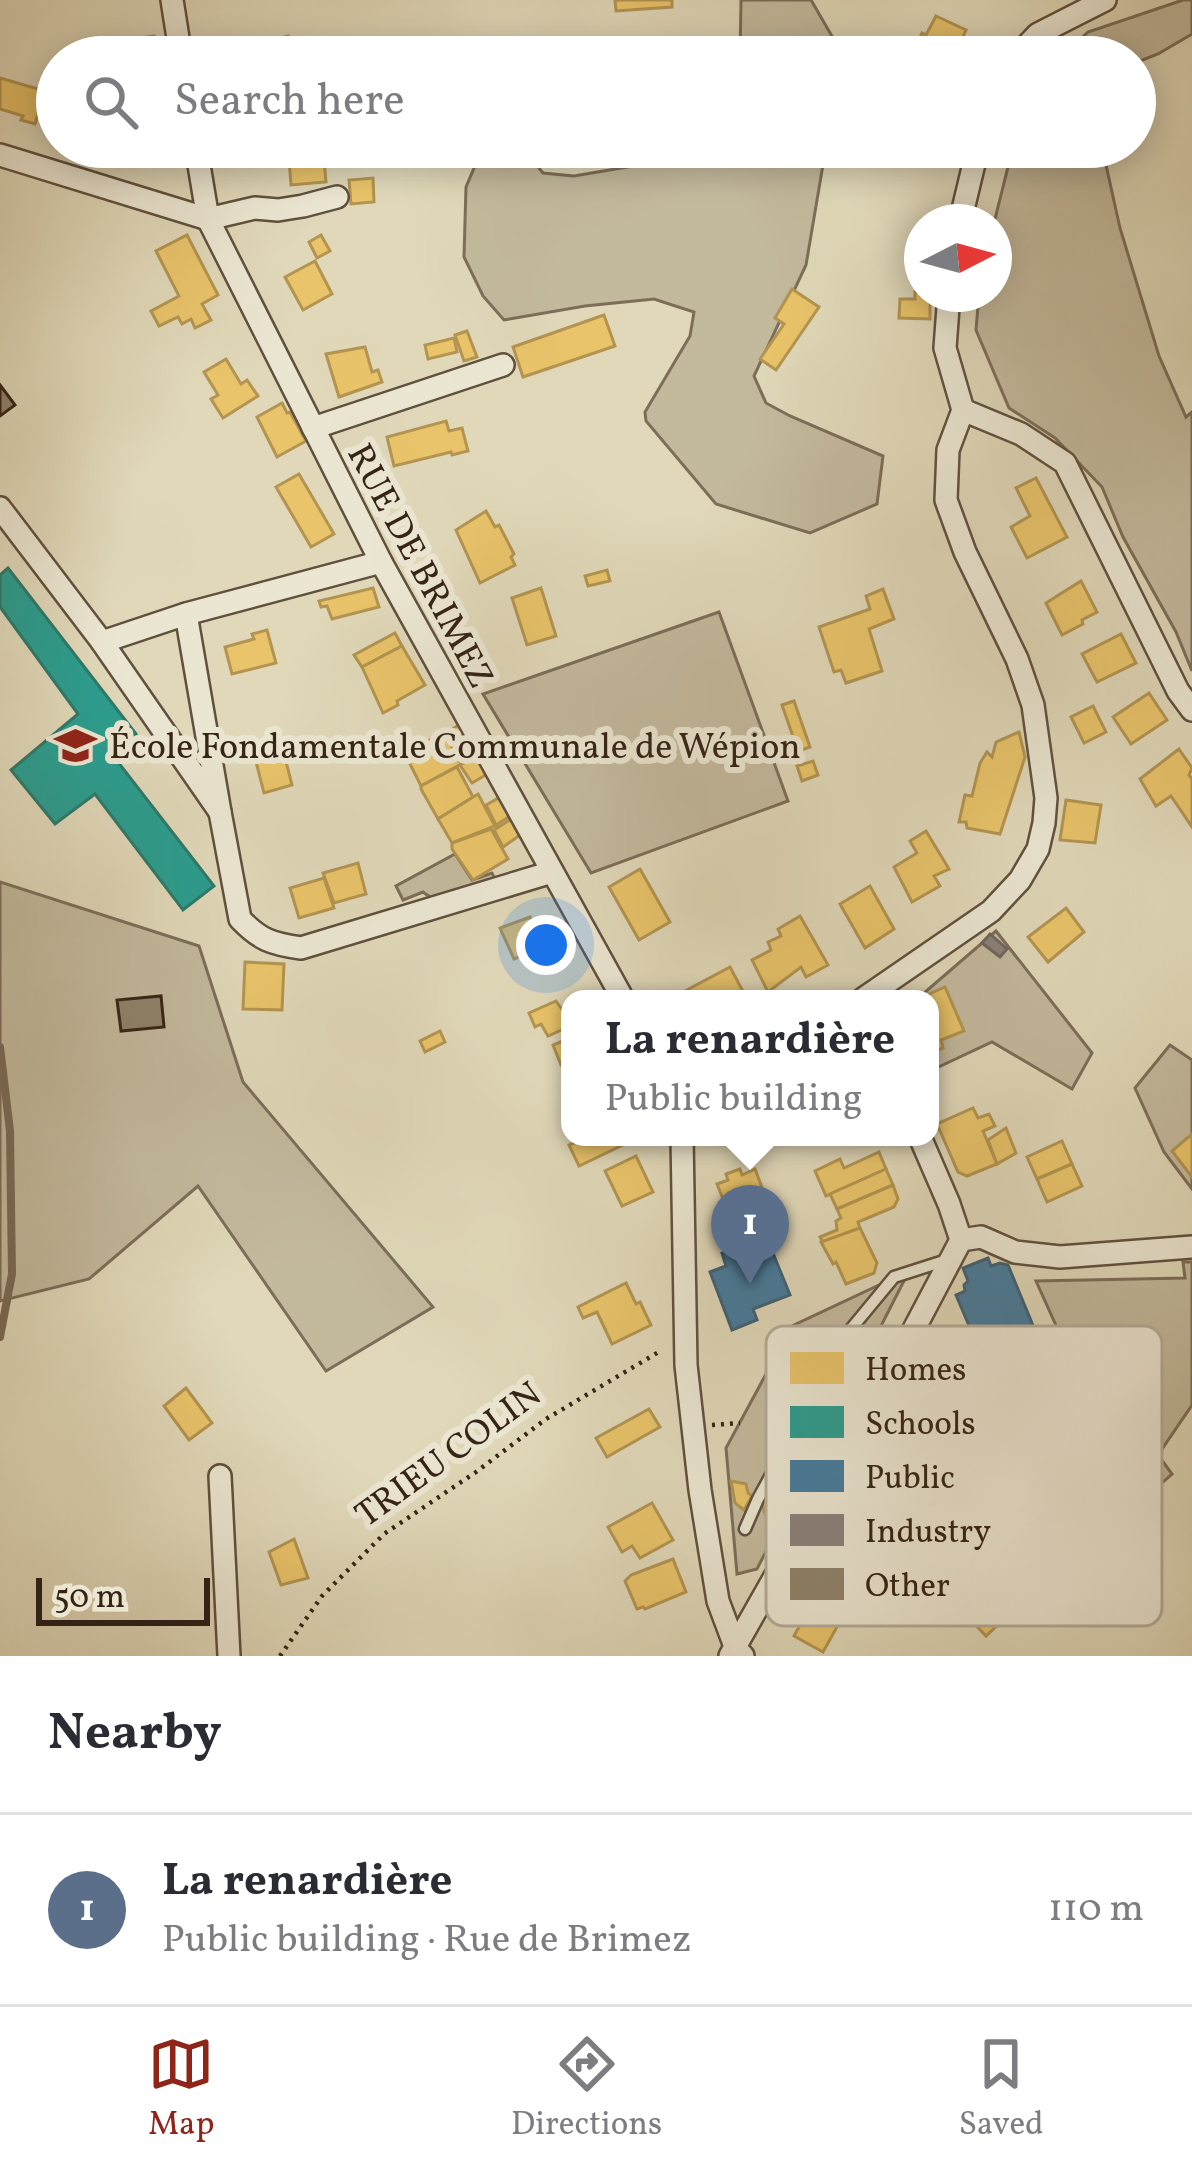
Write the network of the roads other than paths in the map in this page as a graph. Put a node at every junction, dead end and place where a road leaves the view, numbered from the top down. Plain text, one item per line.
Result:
1 (172, 0) edge
2 (1105, 0) edge
3 (1071, 7) edge
4 (178, 36) edge
5 (1036, 36) edge
6 (0, 154) edge
7 (36, 165) edge
8 (45, 168) edge
9 (200, 168) edge
10 (973, 168) edge
11 (337, 197) dead end
12 (964, 204) edge
13 (208, 219) junction
14 (948, 312) edge
15 (503, 365) dead end
16 (963, 410) junction
17 (314, 428) junction
18 (0, 508) edge
19 (381, 562) junction
20 (186, 614) junction
21 (102, 642) junction
22 (1192, 710) edge
23 (220, 812) junction
24 (552, 872) junction
25 (618, 990) edge
26 (876, 990) edge
27 (682, 1146) edge
28 (924, 1146) edge
29 (1192, 1247) edge
30 (956, 1250) junction
31 (853, 1326) edge
32 (915, 1326) edge
33 (220, 1476) dead end
34 (766, 1484) edge
35 (745, 1528) dead end
36 (766, 1601) edge
37 (737, 1654) edge
38 (229, 1656) edge

1 - 4 street
2 - 3 street
3 - 5 street
6 - 7 street
8 - 13 street
9 - 13 street, RUE DE BRIMEZ
10 - 12 street
11 - 13 street
13 - 17 street, RUE DE BRIMEZ
14 - 16 street
15 - 17 street
16 - 22 street
16 - 26 street
17 - 19 street, RUE DE BRIMEZ
18 - 21 street
19 - 20 street
19 - 24 street, RUE DE BRIMEZ
20 - 21 street
20 - 23 street
21 - 23 street
23 - 24 street
24 - 25 street, RUE DE BRIMEZ
27 - 37 street
28 - 30 street
29 - 30 street
30 - 31 lane
30 - 32 street
33 - 38 street
34 - 35 lane
36 - 37 street

